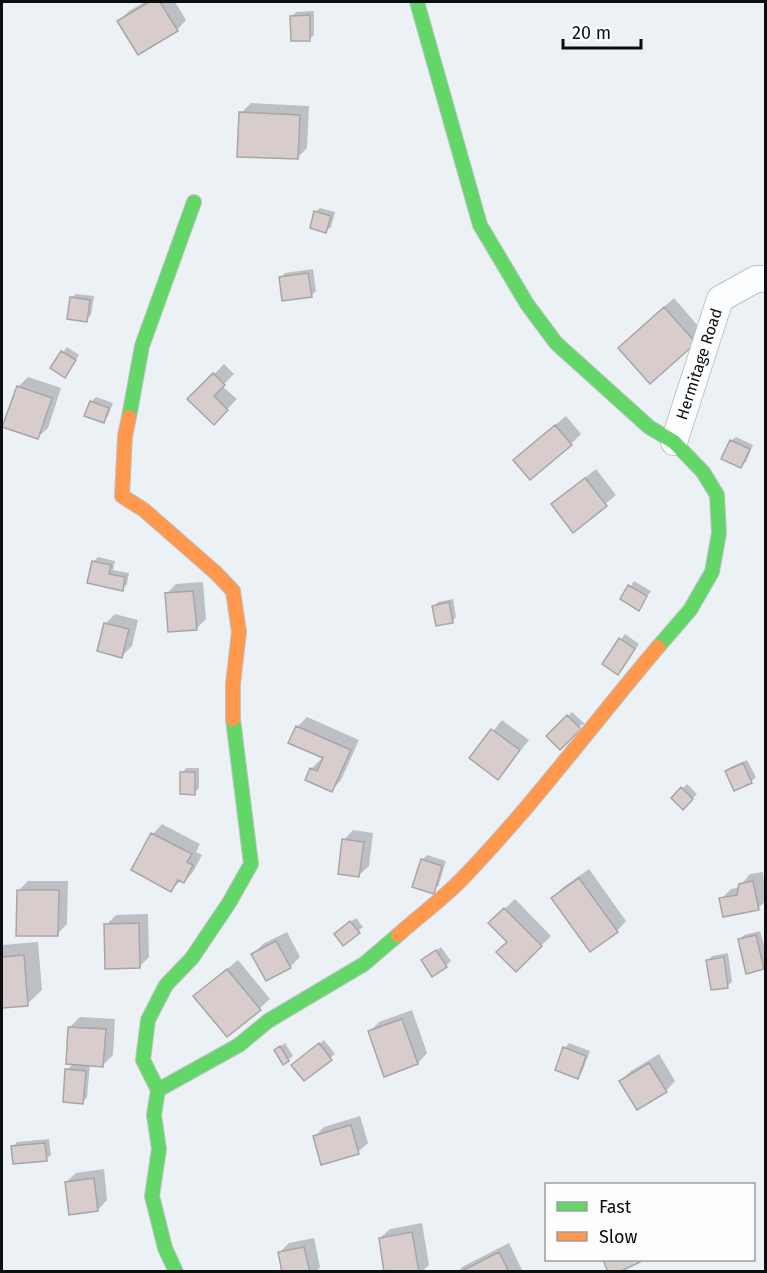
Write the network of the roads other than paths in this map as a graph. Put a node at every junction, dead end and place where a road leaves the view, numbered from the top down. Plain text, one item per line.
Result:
1 (417, 2) edge
2 (194, 202) dead end
3 (765, 279) edge
4 (674, 442) junction
5 (158, 1090) junction
6 (176, 1272) edge

1 - 4 street
2 - 5 street
3 - 4 street, Hermitage Road
4 - 5 street
5 - 6 street

